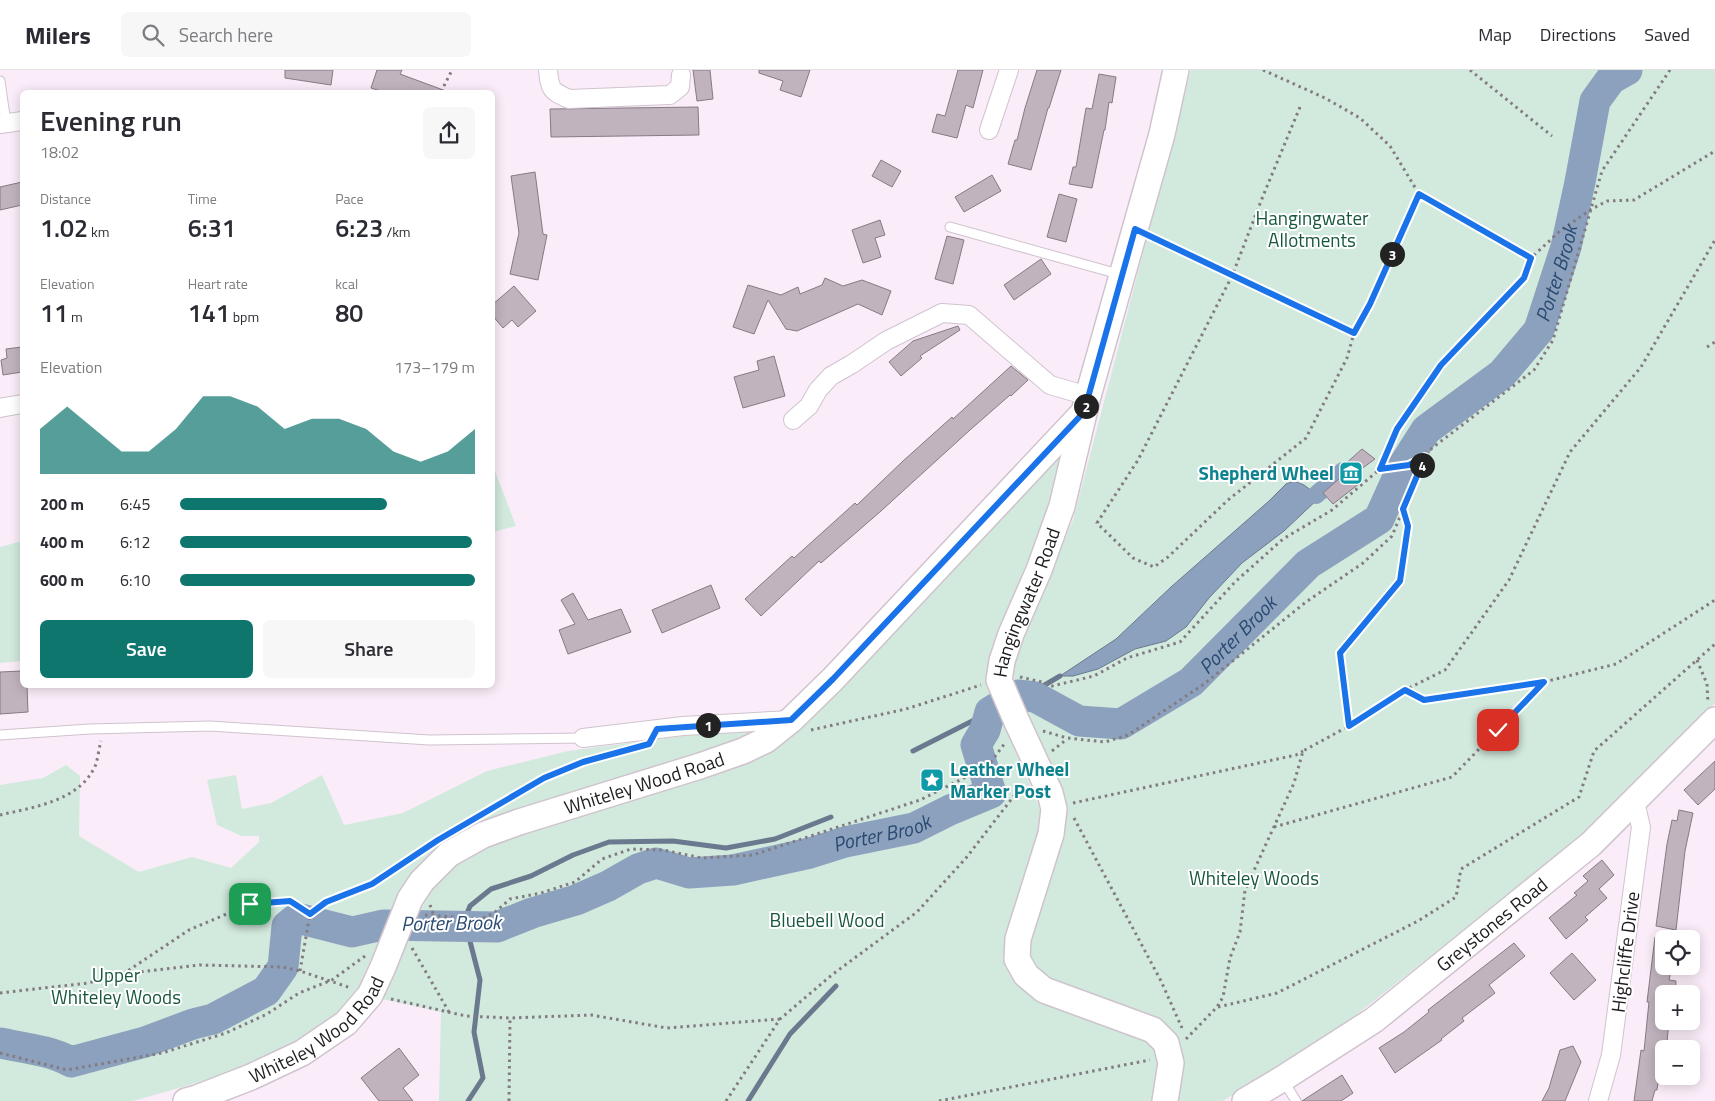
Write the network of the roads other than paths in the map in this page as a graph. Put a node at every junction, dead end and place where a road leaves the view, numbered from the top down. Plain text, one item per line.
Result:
1 (548, 70) edge
2 (1009, 70) edge
3 (1176, 70) edge
4 (680, 76) dead end
5 (0, 81) edge
6 (9, 123) edge
7 (989, 130) dead end
8 (950, 226) dead end
9 (1122, 275) junction
10 (20, 404) edge
11 (1086, 404) junction
12 (0, 408) edge
13 (793, 420) dead end
14 (791, 720) junction
15 (1711, 724) edge
16 (0, 735) edge
17 (583, 738) joint
18 (1635, 802) junction
19 (1282, 1079) junction
20 (186, 1101) edge
21 (1165, 1101) edge
22 (1245, 1101) edge
23 (1296, 1101) edge
24 (1598, 1101) edge

1 - 4 street
2 - 7 street
3 - 9 street, Hangingwater Road
5 - 6 lane
8 - 9 lane
9 - 11 street, Hangingwater Road
10 - 12 street
11 - 13 street
11 - 14 street, Whiteley Wood Road
11 - 21 street, Hangingwater Road
14 - 17 street
14 - 20 street, Whiteley Wood Road
15 - 18 street, Greystones Road
16 - 17 lane
18 - 19 street, Greystones Road
18 - 24 street, Highcliffe Drive
19 - 22 street, Greystones Road
19 - 23 lane

